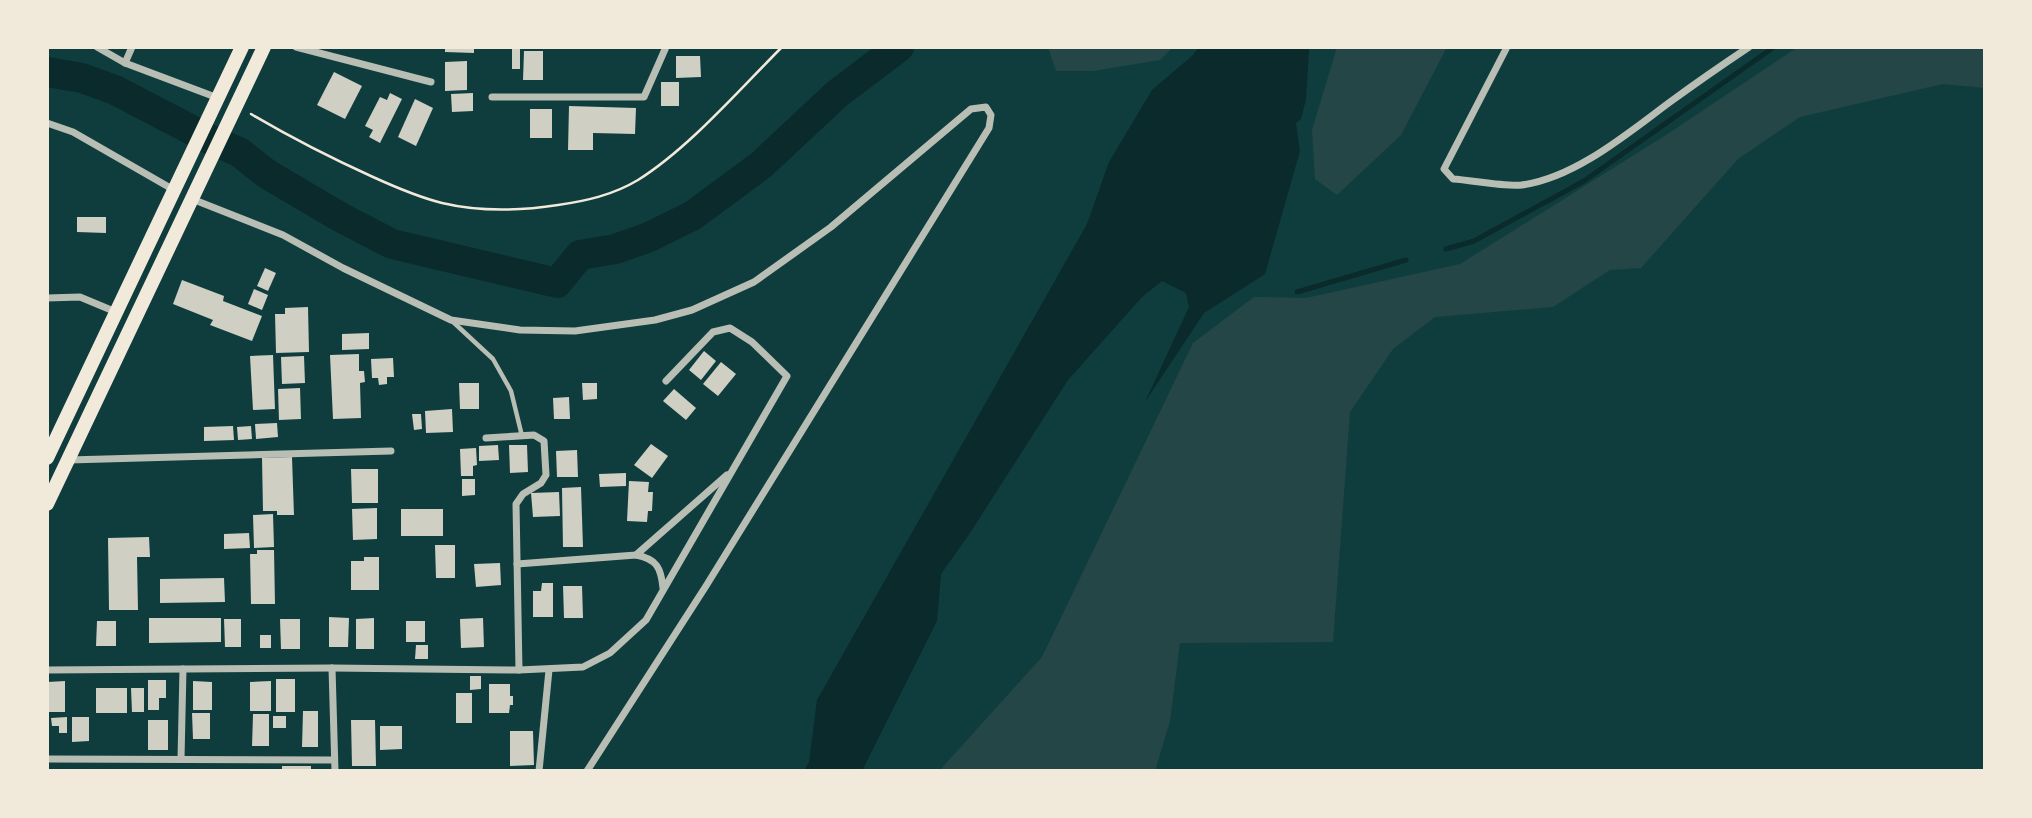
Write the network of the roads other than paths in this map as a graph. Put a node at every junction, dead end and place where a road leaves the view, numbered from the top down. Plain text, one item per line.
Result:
1 (97, 47) edge
2 (132, 47) edge
3 (242, 47) edge
4 (264, 47) edge
5 (296, 47) edge
6 (666, 47) edge
7 (1507, 47) edge
8 (1749, 47) edge
9 (125, 62) junction
10 (431, 82) dead end
11 (492, 97) dead end
12 (215, 104) junction
13 (47, 123) edge
14 (178, 183) junction
15 (192, 199) junction
16 (47, 298) edge
17 (116, 312) junction
18 (451, 320) junction
19 (666, 381) dead end
20 (522, 436) junction
21 (486, 438) dead end
22 (391, 451) dead end
23 (47, 458) edge
24 (69, 460) junction
25 (733, 470) junction
26 (47, 504) edge
27 (636, 555) junction
28 (517, 564) junction
29 (663, 590) junction
30 (332, 668) junction
31 (183, 669) junction
32 (47, 670) edge
33 (519, 670) junction
34 (549, 670) junction
35 (47, 759) edge
36 (181, 759) junction
37 (334, 760) junction
38 (335, 771) edge
39 (539, 771) edge
40 (587, 771) edge

1 - 9 street
2 - 9 street
3 - 12 highway
4 - 15 highway
5 - 10 street
6 - 11 street
7 - 8 street
9 - 12 street
12 - 14 highway
13 - 14 street
14 - 17 highway
15 - 18 street
15 - 24 highway
16 - 17 street
17 - 23 highway
18 - 20 lane
18 - 40 street
19 - 25 street
20 - 21 street
20 - 28 street
22 - 24 street
24 - 26 highway
25 - 27 street
25 - 29 street
27 - 28 street
27 - 29 street
28 - 33 street
29 - 34 street
30 - 31 street
30 - 33 street
30 - 37 street
31 - 32 street
31 - 36 street
33 - 34 street
34 - 39 street
35 - 36 street
36 - 37 street
37 - 38 street

